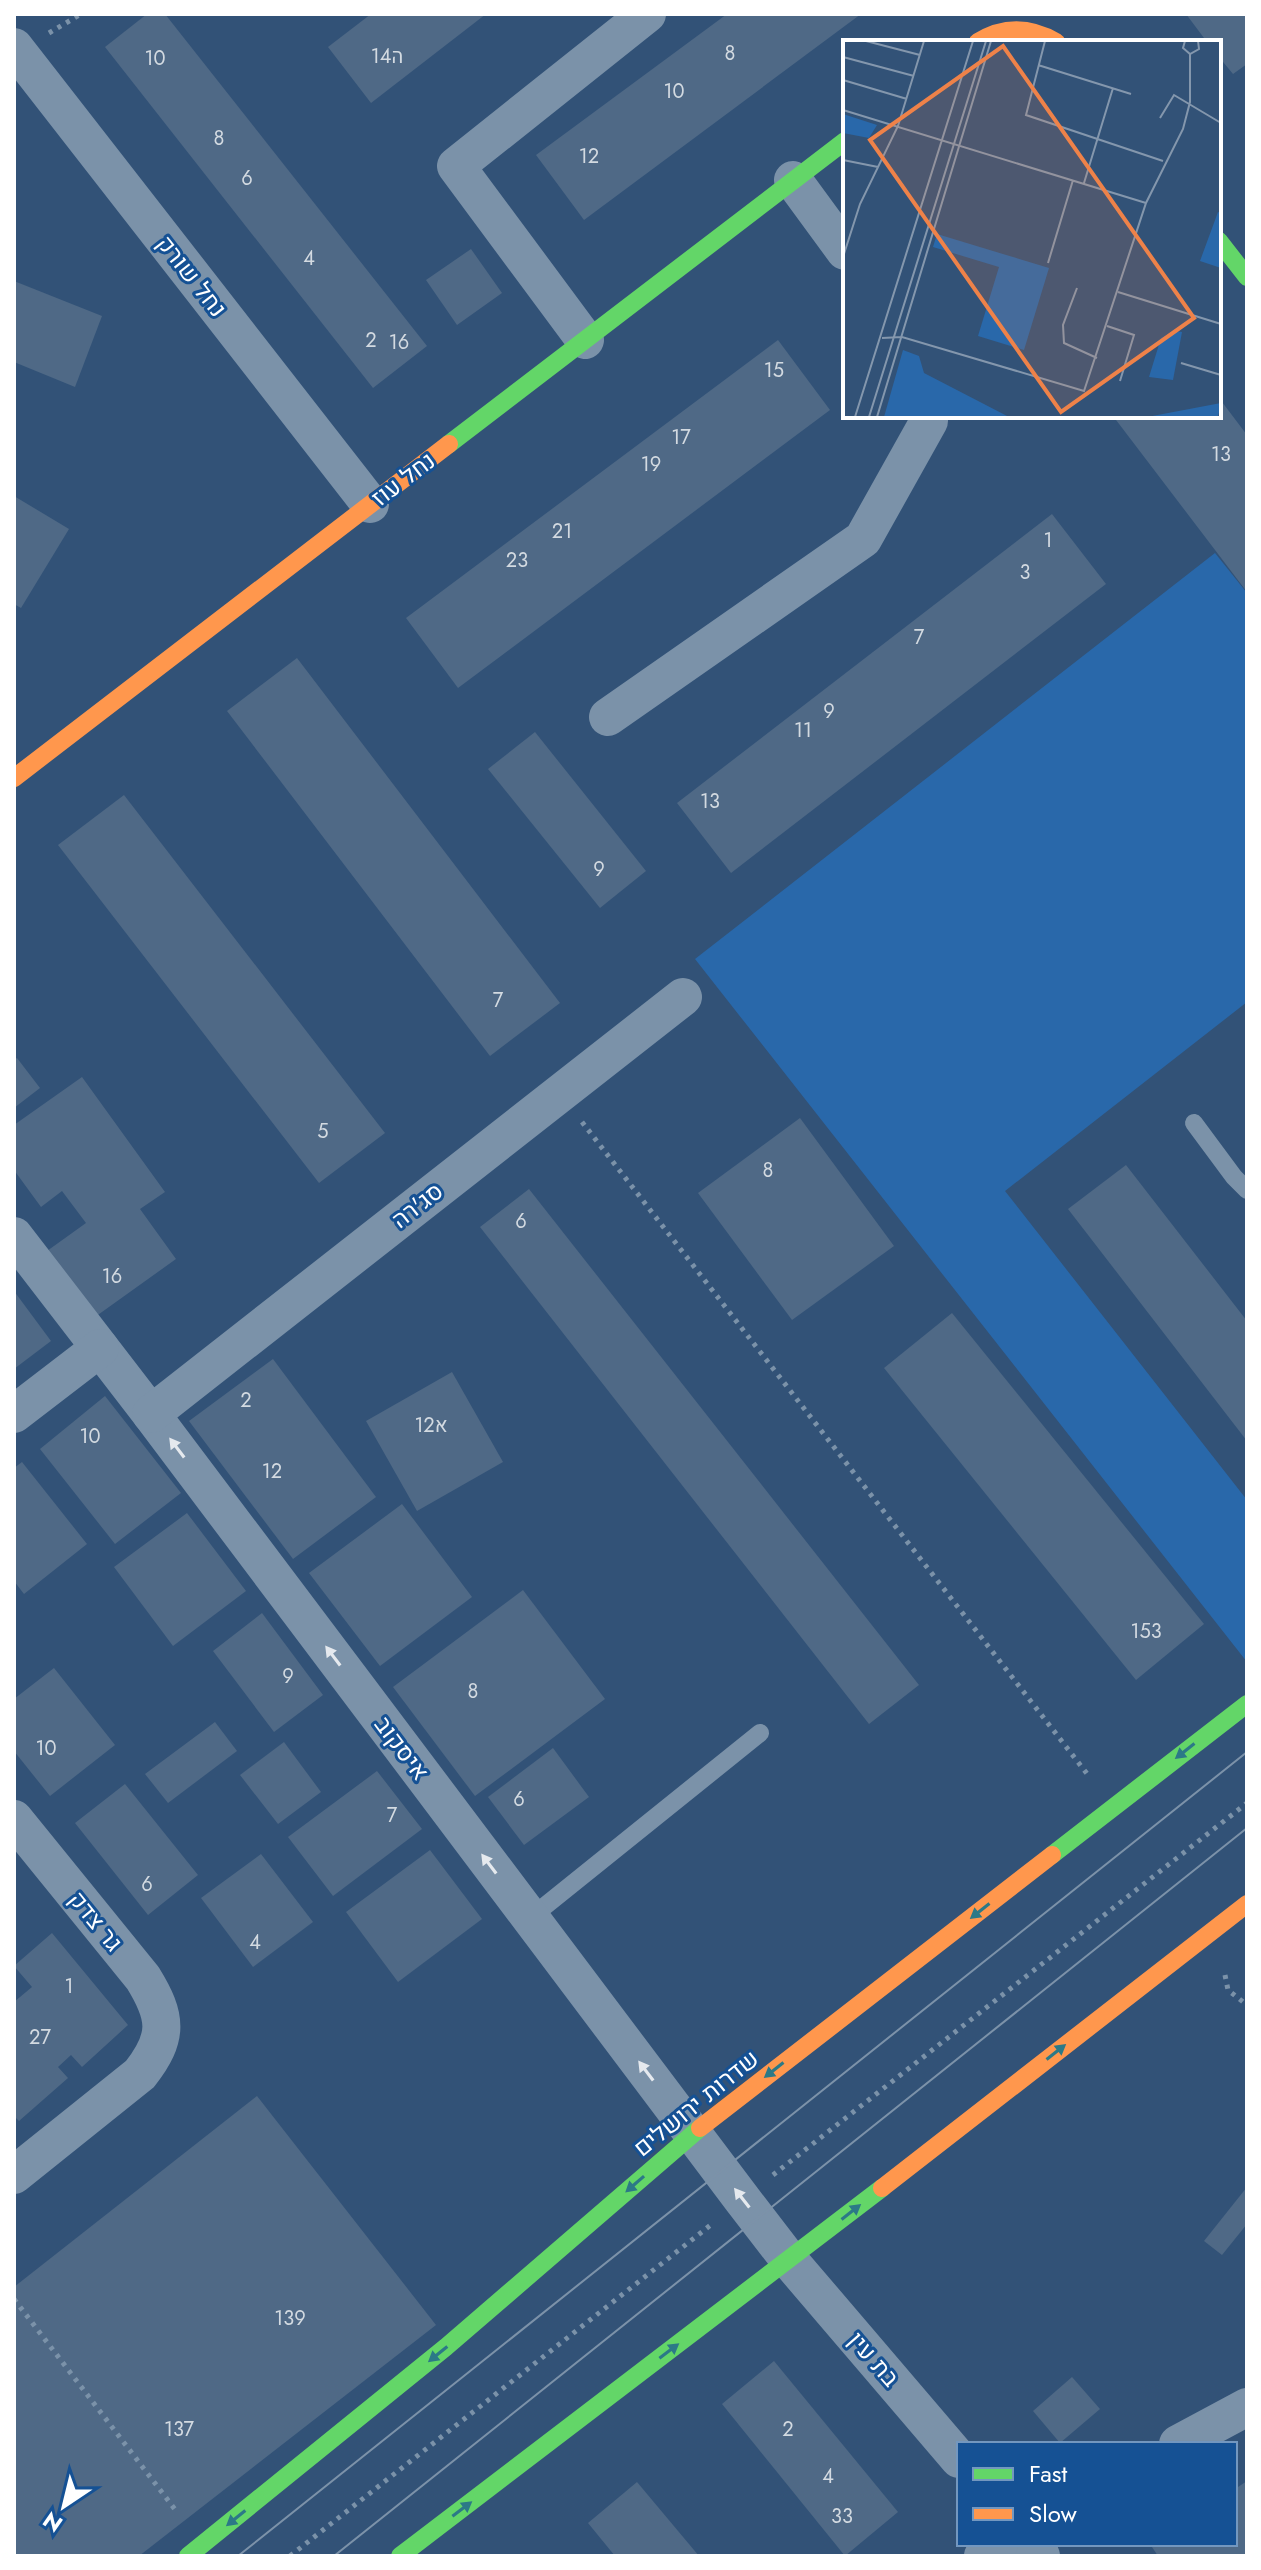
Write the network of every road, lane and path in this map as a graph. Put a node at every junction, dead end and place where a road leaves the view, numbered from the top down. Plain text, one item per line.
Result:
1 (647, 14) edge
2 (981, 40) edge
3 (1052, 40) edge
4 (14, 47) edge
5 (843, 142) edge
6 (793, 180) junction
7 (1221, 244) edge
8 (843, 248) edge
9 (1247, 277) edge
10 (585, 340) junction
11 (929, 418) edge
12 (370, 504) junction
13 (608, 717) dead end
14 (14, 778) edge
15 (683, 997) dead end
16 (559, 1093) junction
17 (1194, 1123) dead end
18 (1247, 1190) edge
19 (14, 1236) edge
20 (100, 1348) junction
21 (14, 1414) edge
22 (151, 1414) junction
23 (1247, 1704) edge
24 (760, 1733) dead end
25 (1113, 1807) junction
26 (14, 1819) edge
27 (1247, 1904) edge
28 (530, 1918) junction
29 (694, 2133) junction
30 (14, 2175) edge
31 (789, 2260) junction
32 (14, 2299) edge
33 (1247, 2407) edge
34 (1182, 2442) edge
35 (957, 2457) edge
36 (195, 2550) edge
37 (400, 2556) edge

1 - 10 street
2 - 3 street
4 - 12 street, נחל שורק
5 - 6 street, נחל עוז
6 - 8 street
6 - 10 street, נחל עוז
7 - 9 street
10 - 12 street, נחל עוז
11 - 13 street
12 - 14 street, נחל עוז
15 - 16 street, סג'רה
16 - 22 street, סג'רה
16 - 25 path
17 - 18 lane
19 - 20 street, איסקוב
20 - 21 street
20 - 22 street, איסקוב
28 -> 22 street, איסקוב
23 -> 25 street, שדרות ירושלים
24 - 28 lane
25 -> 29 street, שדרות ירושלים
26 - 30 street, גר צדק
31 -> 27 street
29 -> 28 street, איסקוב
31 -> 29 street, איסקוב
29 -> 36 street, שדרות ירושלים
31 - 35 street, בת עין
37 -> 31 street
32 - 36 path
33 - 34 street

